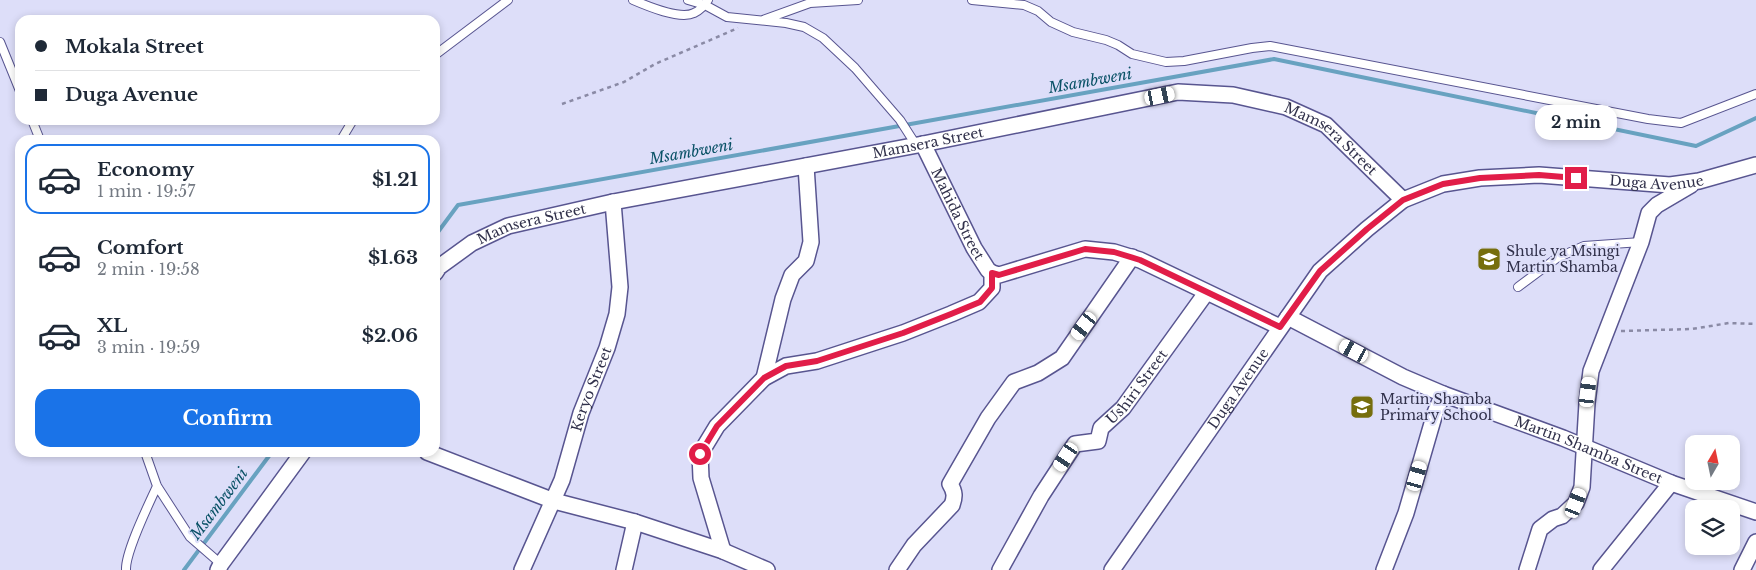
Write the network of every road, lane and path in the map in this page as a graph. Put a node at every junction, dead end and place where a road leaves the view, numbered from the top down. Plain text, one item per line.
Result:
1 (508, 0) edge
2 (633, 0) edge
3 (688, 0) edge
4 (858, 0) edge
5 (972, 0) edge
6 (706, 2) edge
7 (758, 20) junction
8 (0, 42) edge
9 (440, 51) edge
10 (15, 79) edge
11 (1756, 94) edge
12 (562, 104) dead end
13 (920, 144) junction
14 (1756, 165) edge
15 (806, 166) junction
16 (1699, 181) junction
17 (1403, 200) junction
18 (613, 202) junction
19 (1641, 242) junction
20 (1132, 257) junction
21 (440, 266) edge
22 (992, 273) junction
23 (1518, 287) dead end
24 (1206, 292) junction
25 (1284, 322) junction
26 (1756, 324) edge
27 (1606, 332) junction
28 (764, 378) junction
29 (1443, 394) junction
30 (1585, 448) junction
31 (147, 457) edge
32 (299, 457) edge
33 (440, 457) edge
34 (1671, 483) junction
35 (157, 486) junction
36 (554, 501) junction
37 (1756, 512) edge
38 (635, 522) junction
39 (1756, 542) edge
40 (723, 551) junction
41 (219, 567) edge
42 (126, 570) edge
43 (522, 570) edge
44 (624, 570) edge
45 (767, 570) edge
46 (897, 570) edge
47 (1000, 570) edge
48 (1112, 570) edge
49 (1384, 570) edge
50 (1527, 570) edge
51 (1601, 570) edge
52 (1742, 570) edge

1 - 9 lane
2 - 6 lane
3 - 6 lane
4 - 7 lane
5 - 11 lane
6 - 7 lane
7 - 12 path
7 - 13 lane
8 - 10 lane
13 - 15 street, Mamsera Street
13 - 17 street, Mamsera Street
13 - 22 street, Mahida Street
14 - 16 street, Duga Avenue
15 - 18 street, Mamsera Street
15 - 28 street
16 - 17 street, Duga Avenue
16 - 19 street
17 - 25 street, Duga Avenue
18 - 21 street, Mamsera Street
18 - 36 street, Keryo Street
19 - 23 lane
19 - 27 street
20 - 22 street, Mahida Street
20 - 24 street, Mahida Street
20 - 46 street
22 - 28 street
24 - 25 street, Mahida Street
24 - 47 street, Ushiri Street
25 - 29 street, Martin Shamba Street
25 - 48 street, Duga Avenue
26 - 27 path
27 - 30 street
28 - 40 street
29 - 30 street, Martin Shamba Street
29 - 49 street
30 - 34 street, Martin Shamba Street
30 - 50 street
31 - 35 lane
32 - 41 street
33 - 36 street
34 - 37 street, Martin Shamba Street
34 - 51 street
35 - 41 lane
35 - 42 lane
36 - 38 street
36 - 43 street, Keryo Street
38 - 40 street
38 - 44 street
39 - 52 street
40 - 45 street

